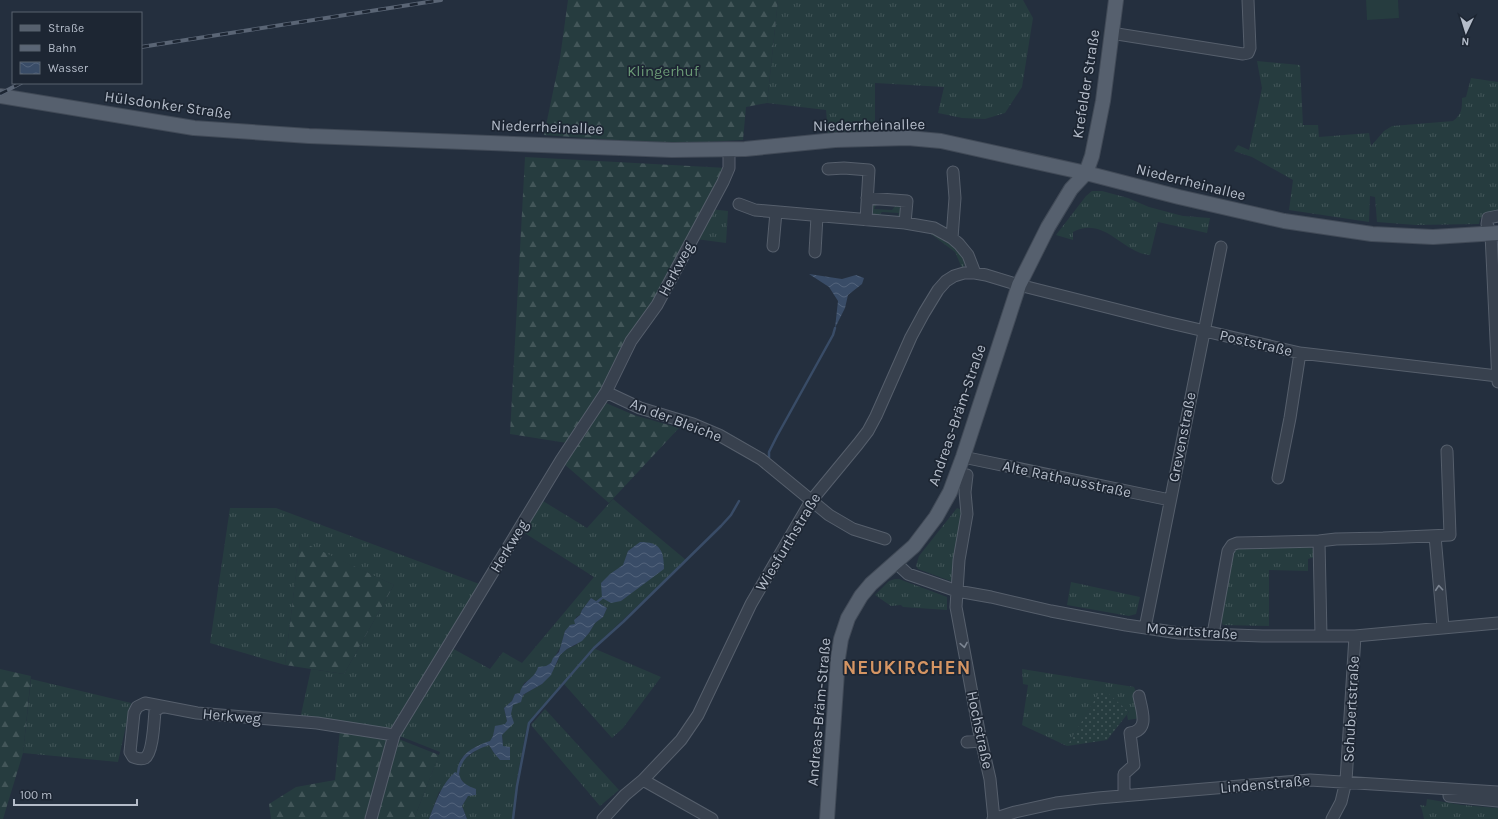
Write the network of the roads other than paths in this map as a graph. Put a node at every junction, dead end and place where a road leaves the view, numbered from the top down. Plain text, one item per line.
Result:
1 (1116, 0) edge
2 (1248, 0) edge
3 (1111, 33) junction
4 (2, 96) edge
5 (262, 133) joint
6 (729, 150) junction
7 (828, 169) dead end
8 (953, 172) dead end
9 (1086, 173) junction
10 (867, 198) junction
11 (739, 204) dead end
12 (776, 212) junction
13 (817, 216) junction
14 (1498, 216) edge
15 (866, 220) junction
16 (905, 223) junction
17 (1495, 234) edge
18 (952, 238) junction
19 (773, 246) dead end
20 (1221, 247) dead end
21 (815, 252) dead end
22 (975, 273) junction
23 (1019, 285) junction
24 (1203, 330) junction
25 (1300, 353) junction
26 (1498, 376) edge
27 (1498, 382) edge
28 (606, 392) junction
29 (1447, 451) dead end
30 (963, 457) junction
31 (967, 474) dead end
32 (1278, 478) dead end
33 (1170, 500) junction
34 (811, 501) junction
35 (1435, 536) junction
36 (885, 540) dead end
37 (1319, 541) junction
38 (896, 563) junction
39 (956, 591) junction
40 (1498, 622) edge
41 (1443, 627) junction
42 (1145, 628) junction
43 (1213, 634) junction
44 (1321, 636) junction
45 (1355, 636) junction
46 (1139, 696) dead end
47 (161, 706) junction
48 (394, 735) junction
49 (981, 741) junction
50 (966, 742) dead end
51 (643, 780) junction
52 (1346, 781) junction
53 (1406, 787) junction
54 (1498, 792) edge
55 (1124, 796) junction
56 (1498, 801) edge
57 (371, 819) edge
58 (604, 819) edge
59 (712, 819) edge
60 (827, 819) edge
61 (994, 819) edge
62 (1332, 819) edge

1 - 3 main road, Krefelder Straße
2 - 3 street
3 - 9 main road, Krefelder Straße
4 - 5 main road, Hülsdonker Straße
5 - 6 main road, Niederrheinallee
6 - 9 main road, Niederrheinallee
6 - 28 street, Herkweg
7 - 10 street
8 - 18 street
9 - 17 main road, Niederrheinallee
9 - 23 main road, Andreas-Bräm-Straße
10 - 15 street
10 - 16 street
11 - 12 street
12 - 13 street
12 - 19 street
13 - 15 street
13 - 21 street
14 - 17 street
15 - 16 street
16 - 18 street
17 - 26 street
18 - 22 street
20 - 24 street, Grevenstraße
22 - 23 street, Wiesfurthstraße
22 - 34 street, Wiesfurthstraße
23 - 24 street, Poststraße
23 - 30 main road, Andreas-Bräm-Straße
24 - 25 street, Poststraße
24 - 33 street, Grevenstraße
25 - 26 street, Poststraße
25 - 32 street
26 - 27 street
28 - 34 street, An der Bleiche
28 - 48 street, Herkweg
29 - 35 street
30 - 33 street, Alte Rathausstraße
30 - 38 main road, Andreas-Bräm-Straße
31 - 39 street, Hochstraße
33 - 42 street, Grevenstraße
34 - 36 street, An der Bleiche
34 - 51 street, Wiesfurthstraße
35 - 37 street
41 -> 35 street
37 - 43 street
37 - 44 street
38 - 39 street, Mozartstraße
38 - 60 main road, Andreas-Bräm-Straße
39 - 42 street, Mozartstraße
39 -> 49 street, Hochstraße
40 - 41 street, Mozartstraße
41 - 45 street, Mozartstraße
42 - 43 street, Mozartstraße
43 - 44 street, Mozartstraße
44 - 45 street, Mozartstraße
45 - 52 street, Schubertstraße
46 - 55 street
47 - 47 street, Herkweg
47 - 48 street, Herkweg
48 - 57 street
49 - 50 street
49 - 61 street, Hochstraße
51 - 58 street, Wiesfurthstraße
51 - 59 street
52 - 53 street, Lindenstraße
52 - 55 street, Lindenstraße
52 - 62 street, Schubertstraße
53 - 54 street, Lindenstraße
53 - 56 street, Lindenstraße
55 - 61 street, Lindenstraße

